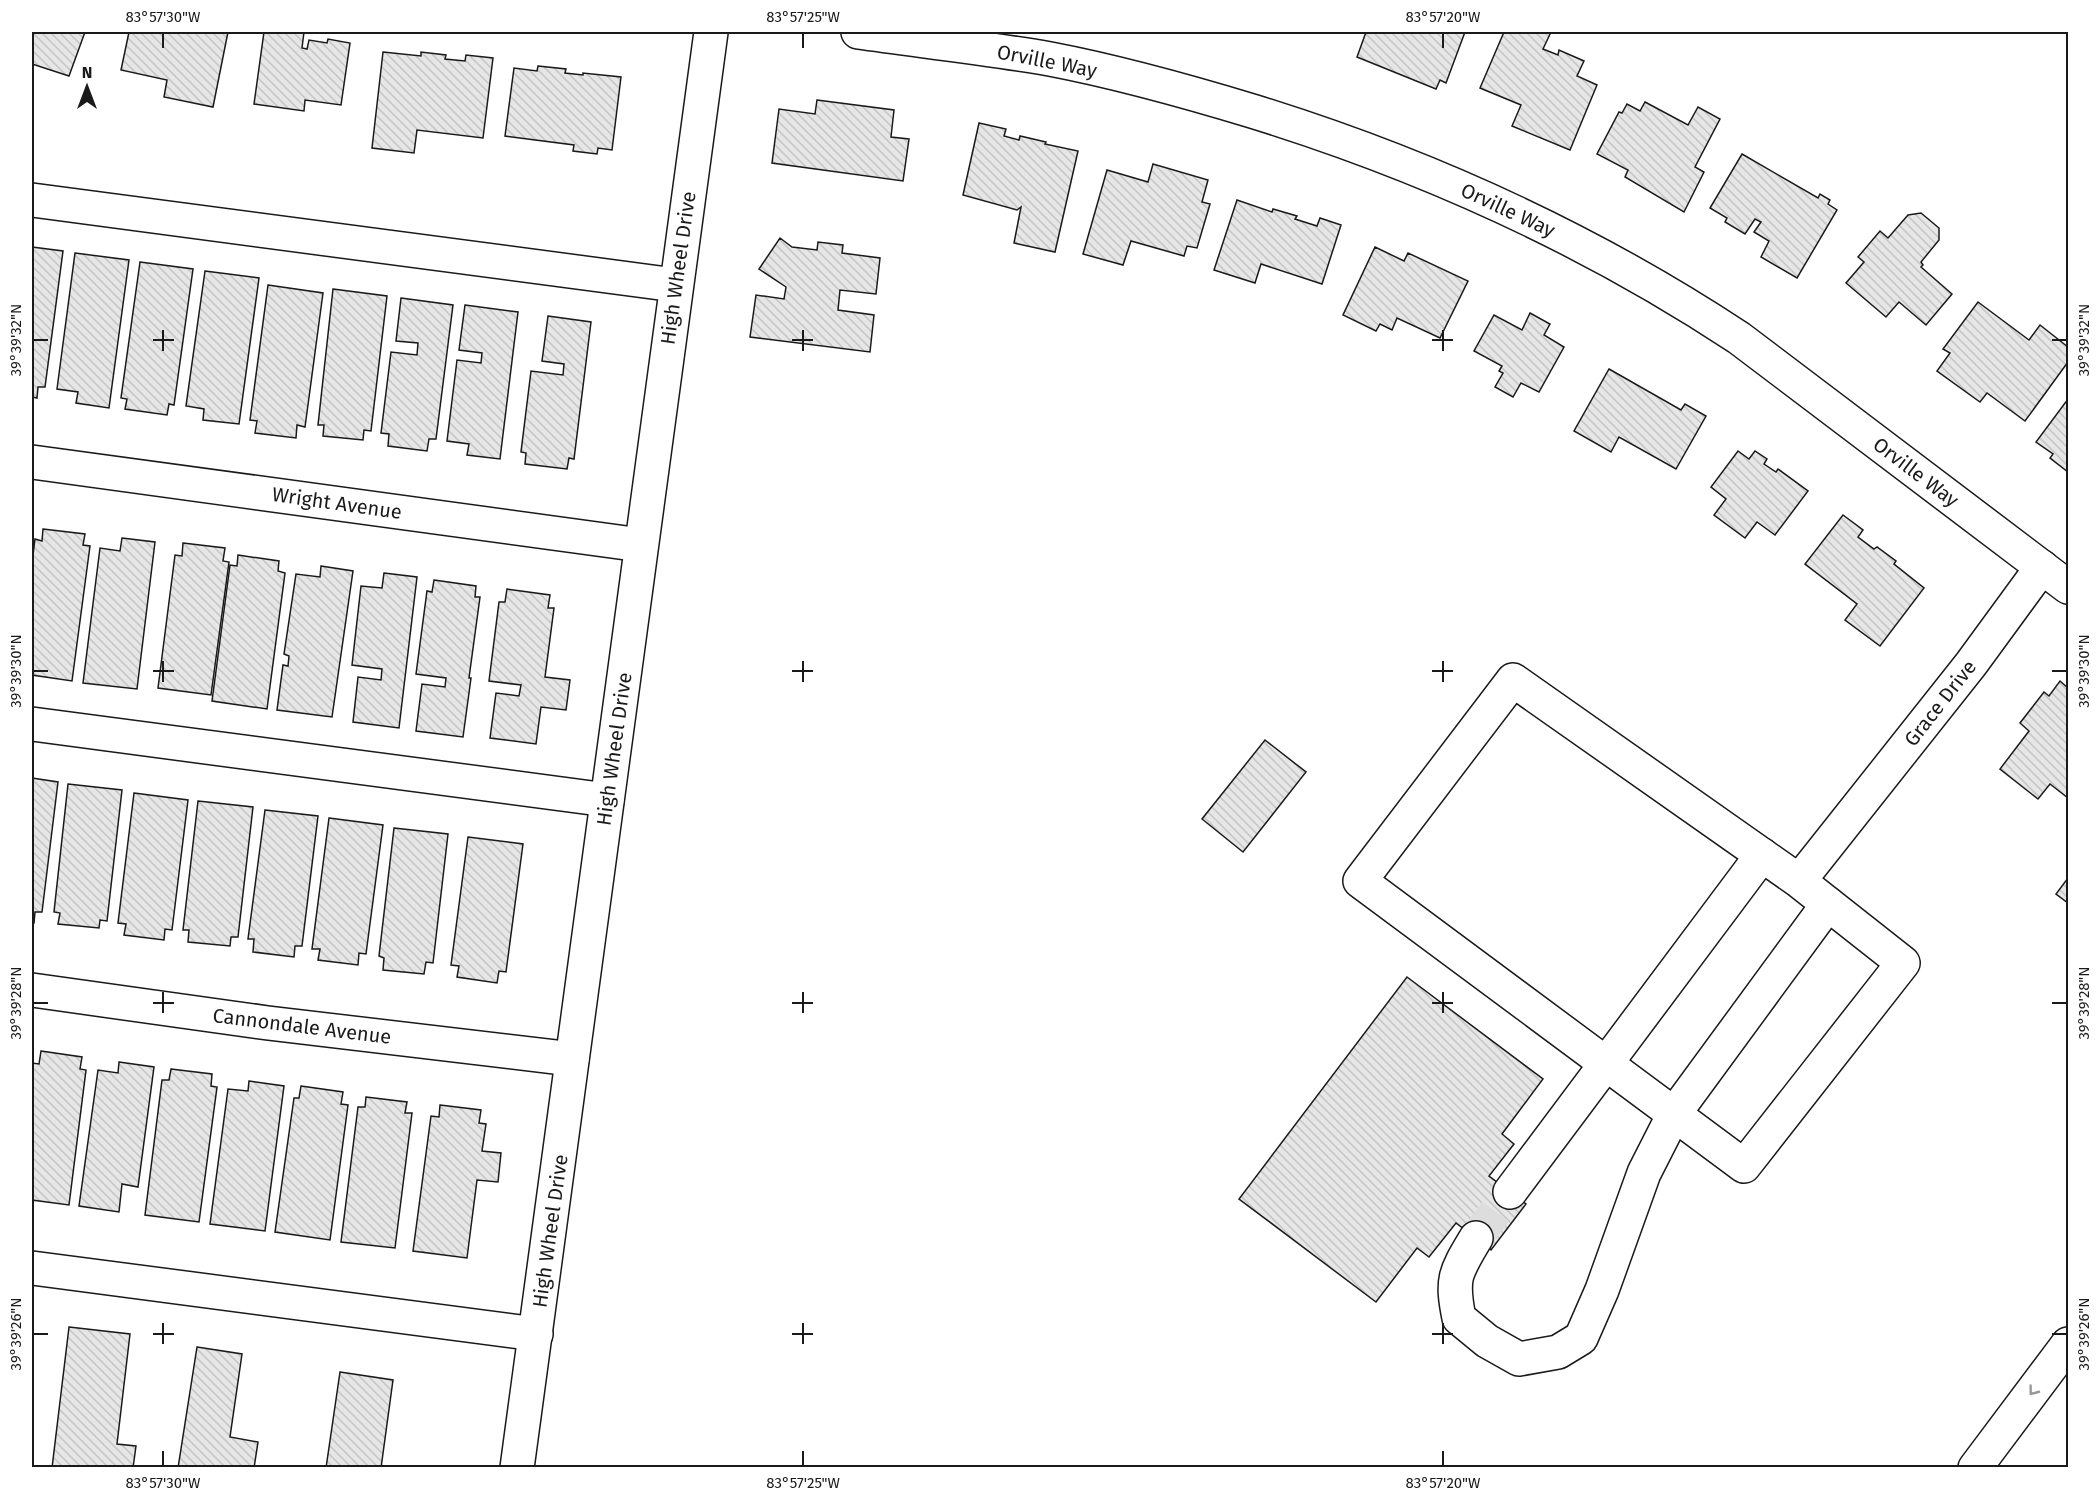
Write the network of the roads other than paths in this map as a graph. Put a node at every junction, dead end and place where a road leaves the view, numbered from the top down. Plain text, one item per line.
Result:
1 (711, 32) edge
2 (858, 32) edge
3 (32, 200) edge
4 (675, 285) junction
5 (32, 462) edge
6 (641, 545) junction
7 (2042, 567) junction
8 (2068, 587) edge
9 (32, 724) edge
10 (607, 800) junction
11 (1762, 855) junction
12 (1799, 881) junction
13 (1828, 904) junction
14 (32, 990) edge
15 (572, 1059) junction
16 (1607, 1064) junction
17 (1674, 1114) junction
18 (1510, 1192) tunnel mouth
19 (1476, 1238) tunnel mouth
20 (32, 1268) edge
21 (536, 1334) junction
22 (2068, 1344) edge
23 (517, 1467) edge
24 (1975, 1467) edge

1 - 4 main road, High Wheel Drive
2 - 7 main road, Orville Way
3 - 4 main road
4 - 6 main road, High Wheel Drive
5 - 6 main road, Wright Avenue
6 - 10 main road, High Wheel Drive
7 - 8 main road, Orville Way
7 - 12 main road, Grace Drive
9 - 10 main road
10 - 15 main road, High Wheel Drive
11 - 12 main road
11 - 16 main road
11 - 16 main road
12 - 13 main road
13 - 17 main road
13 - 17 main road
14 - 15 main road, Cannondale Avenue
15 - 21 main road, High Wheel Drive
16 - 17 main road
16 - 18 main road
17 - 19 main road
20 - 21 main road
21 - 23 main road, High Wheel Drive
22 -> 24 main road

